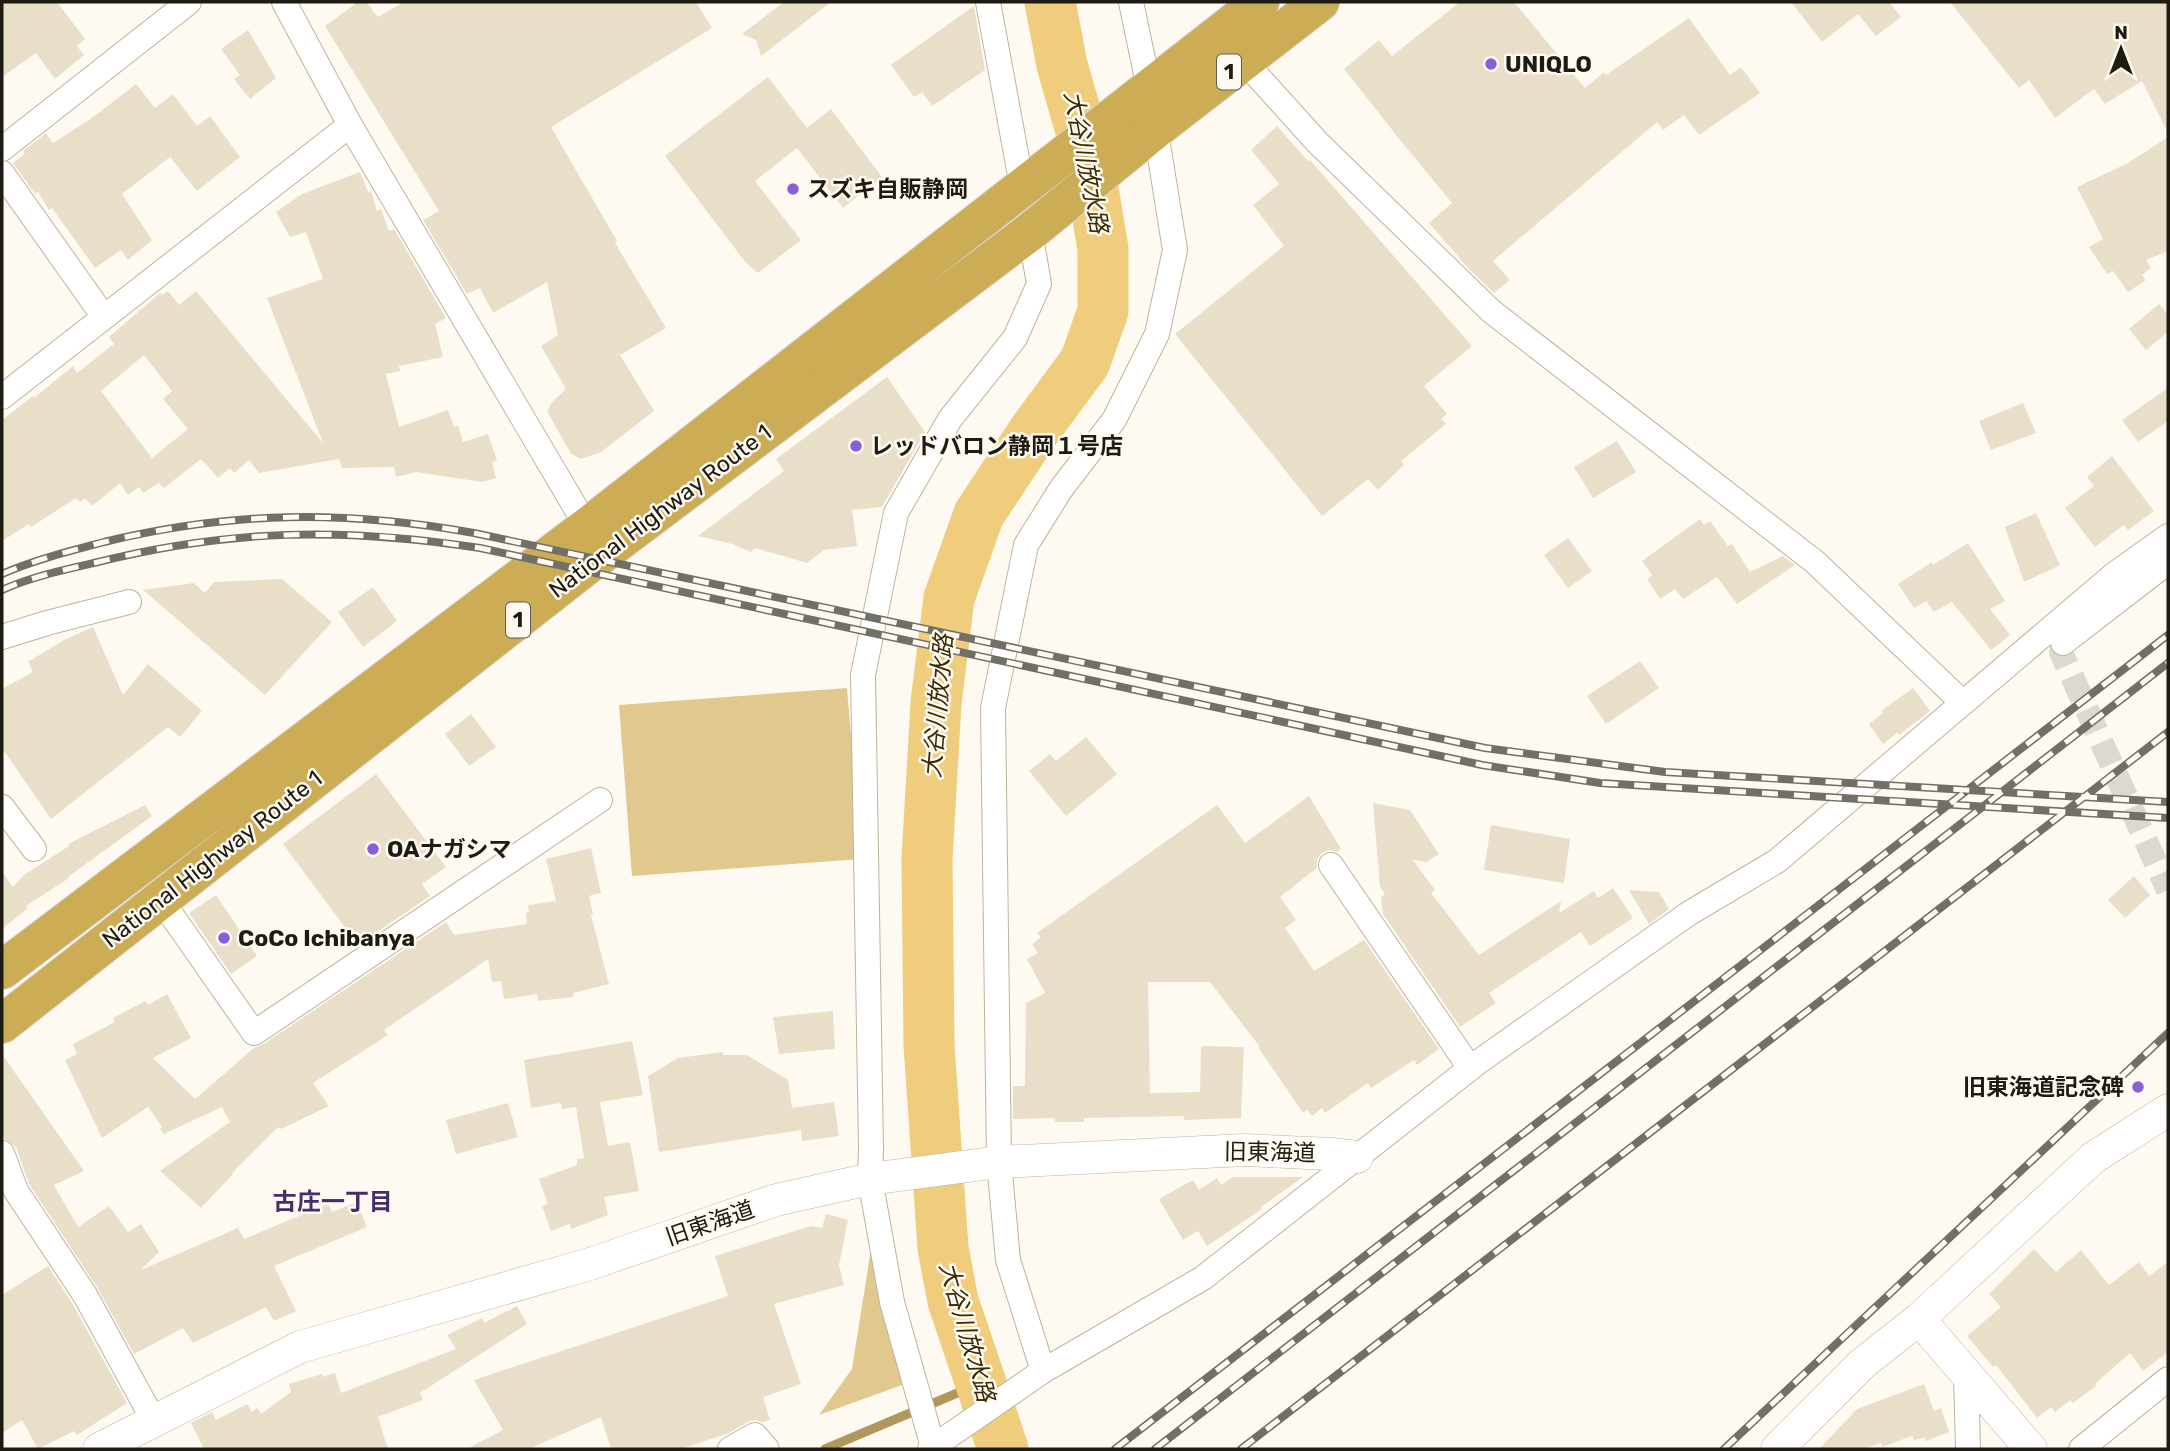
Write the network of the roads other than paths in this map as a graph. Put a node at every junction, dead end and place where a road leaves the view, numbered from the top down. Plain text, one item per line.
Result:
1 (189, 2) edge
2 (284, 2) edge
3 (988, 2) edge
4 (1131, 2) edge
5 (1260, 2) edge
6 (1320, 2) edge
7 (1244, 61) junction
8 (1144, 116) junction
9 (350, 125) junction
10 (2, 149) edge
11 (2, 173) edge
12 (1028, 182) junction
13 (1035, 228) junction
14 (104, 317) junction
15 (2, 397) edge
16 (587, 527) junction
17 (2168, 536) edge
18 (2168, 562) edge
19 (129, 602) dead end
20 (2, 637) edge
21 (2063, 643) dead end
22 (1962, 702) junction
23 (600, 800) dead end
24 (2, 807) edge
25 (34, 849) dead end
26 (1331, 865) dead end
27 (161, 900) junction
28 (2, 970) edge
29 (2, 1024) edge
30 (1470, 1068) junction
31 (2168, 1110) edge
32 (2, 1153) edge
33 (1357, 1157) junction
34 (999, 1162) junction
35 (870, 1179) junction
36 (1919, 1319) junction
37 (1037, 1375) junction
38 (1966, 1375) junction
39 (2168, 1379) edge
40 (154, 1422) junction
41 (936, 1445) edge
42 (767, 1448) edge
43 (99, 1449) edge
44 (730, 1449) edge
45 (1777, 1449) edge
46 (1968, 1449) edge
47 (2031, 1449) edge
48 (2081, 1449) edge

1 - 10 street
2 - 9 street
3 - 12 street
4 - 8 street
5 - 8 highway, National Highway Route 1 / 1
6 - 7 highway, National Highway Route 1 / 1
7 - 8 highway, National Highway Route 1 / 1
7 - 22 street
8 - 12 highway, National Highway Route 1 / 1
8 - 13 highway, National Highway Route 1 / 1
8 - 34 street
9 - 14 street
9 - 16 street
11 - 14 street
12 - 16 highway, National Highway Route 1 / 1
13 - 27 highway, National Highway Route 1 / 1
13 - 35 street
14 - 15 street
16 - 28 highway, National Highway Route 1 / 1
17 - 22 street
18 - 21 street
19 - 20 street
22 - 30 street
23 - 27 street
24 - 25 street
26 - 30 street
27 - 29 highway, National Highway Route 1 / 1
30 - 33 street
31 - 36 street
32 - 40 street
33 - 34 street, 旧東海道
33 - 37 street
34 - 35 street, 旧東海道
34 - 37 street
35 - 40 street, 旧東海道
35 - 41 street
36 - 38 street
36 - 45 street
37 - 41 street
38 - 46 street
38 - 47 street
39 - 48 street
40 - 43 street, 旧東海道
42 - 44 street

